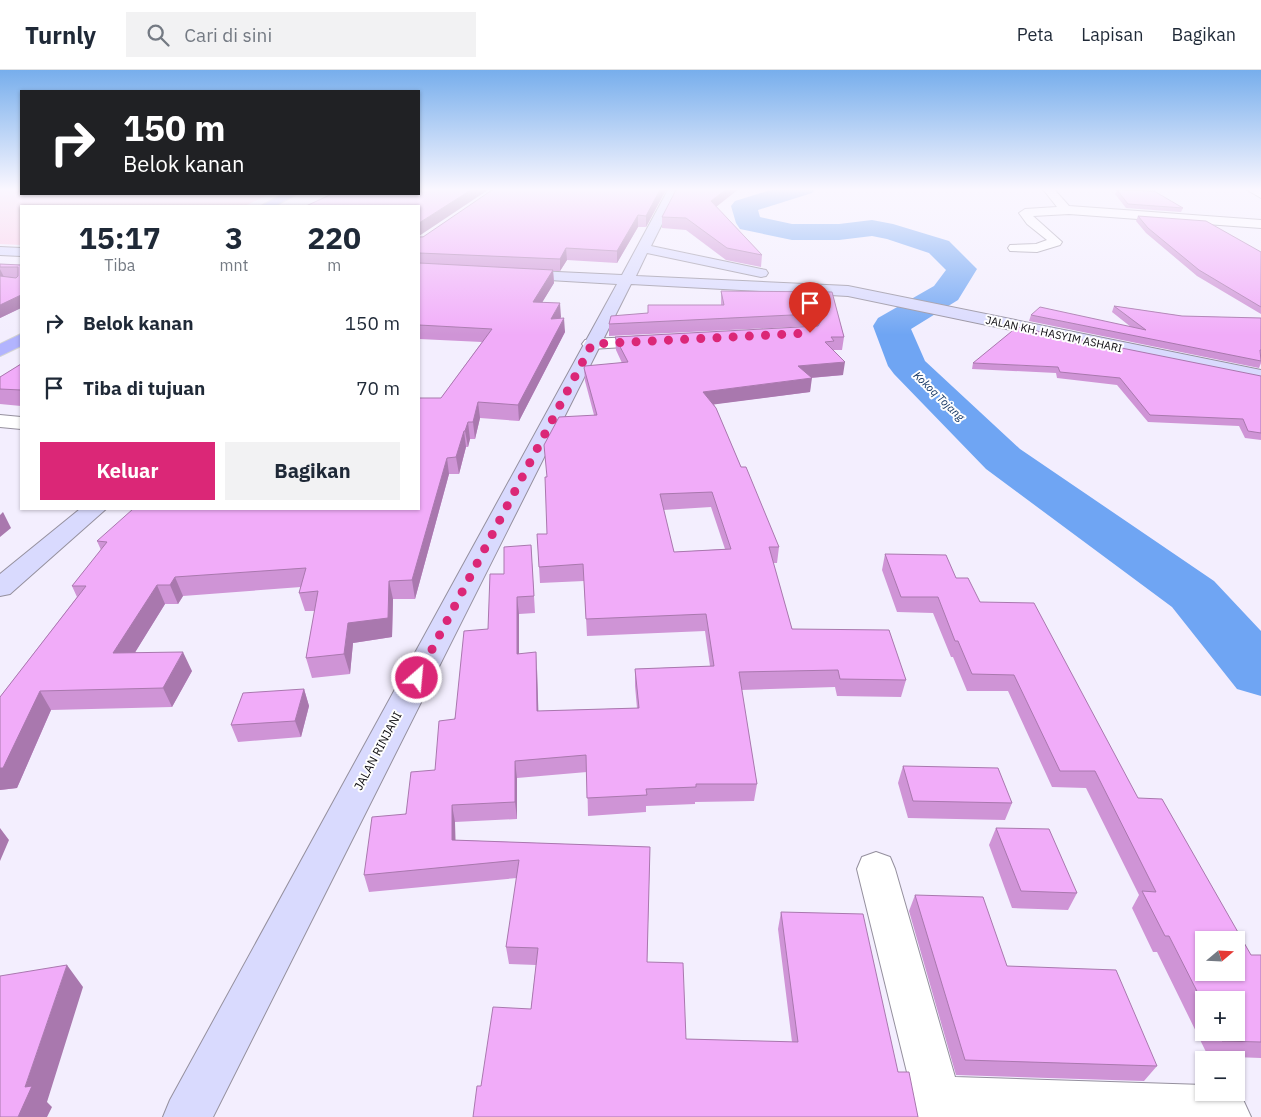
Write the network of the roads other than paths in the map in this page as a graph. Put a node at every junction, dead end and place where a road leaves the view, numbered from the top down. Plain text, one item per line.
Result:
1 (648, 237) edge
2 (1051, 237) edge
3 (642, 248) junction
4 (1015, 248) dead end
5 (0, 251) edge
6 (20, 252) edge
7 (498, 274) edge
8 (626, 279) junction
9 (848, 291) junction
10 (20, 340) edge
11 (671, 340) edge
12 (592, 344) junction
13 (0, 351) edge
14 (1261, 376) edge
15 (0, 421) edge
16 (20, 423) edge
17 (93, 510) edge
18 (0, 588) edge
19 (876, 869) dead end
20 (940, 1109) edge
21 (187, 1117) edge
22 (1227, 1117) edge

1 - 3 street, JALAN RINJANI
2 - 4 street
3 - 8 street, JALAN RINJANI
3 - 9 street, JALAN KH. HASYIM ASHARI
5 - 6 street
7 - 8 street, JALAN KH. HASYIM ASHARI
8 - 9 street, JALAN KH. HASYIM ASHARI
8 - 12 street, JALAN RINJANI
9 - 14 street, JALAN KH. HASYIM ASHARI
10 - 13 main road
11 - 12 street
12 - 21 street, JALAN RINJANI
15 - 16 street
17 - 18 street
19 - 20 street
20 - 22 street

